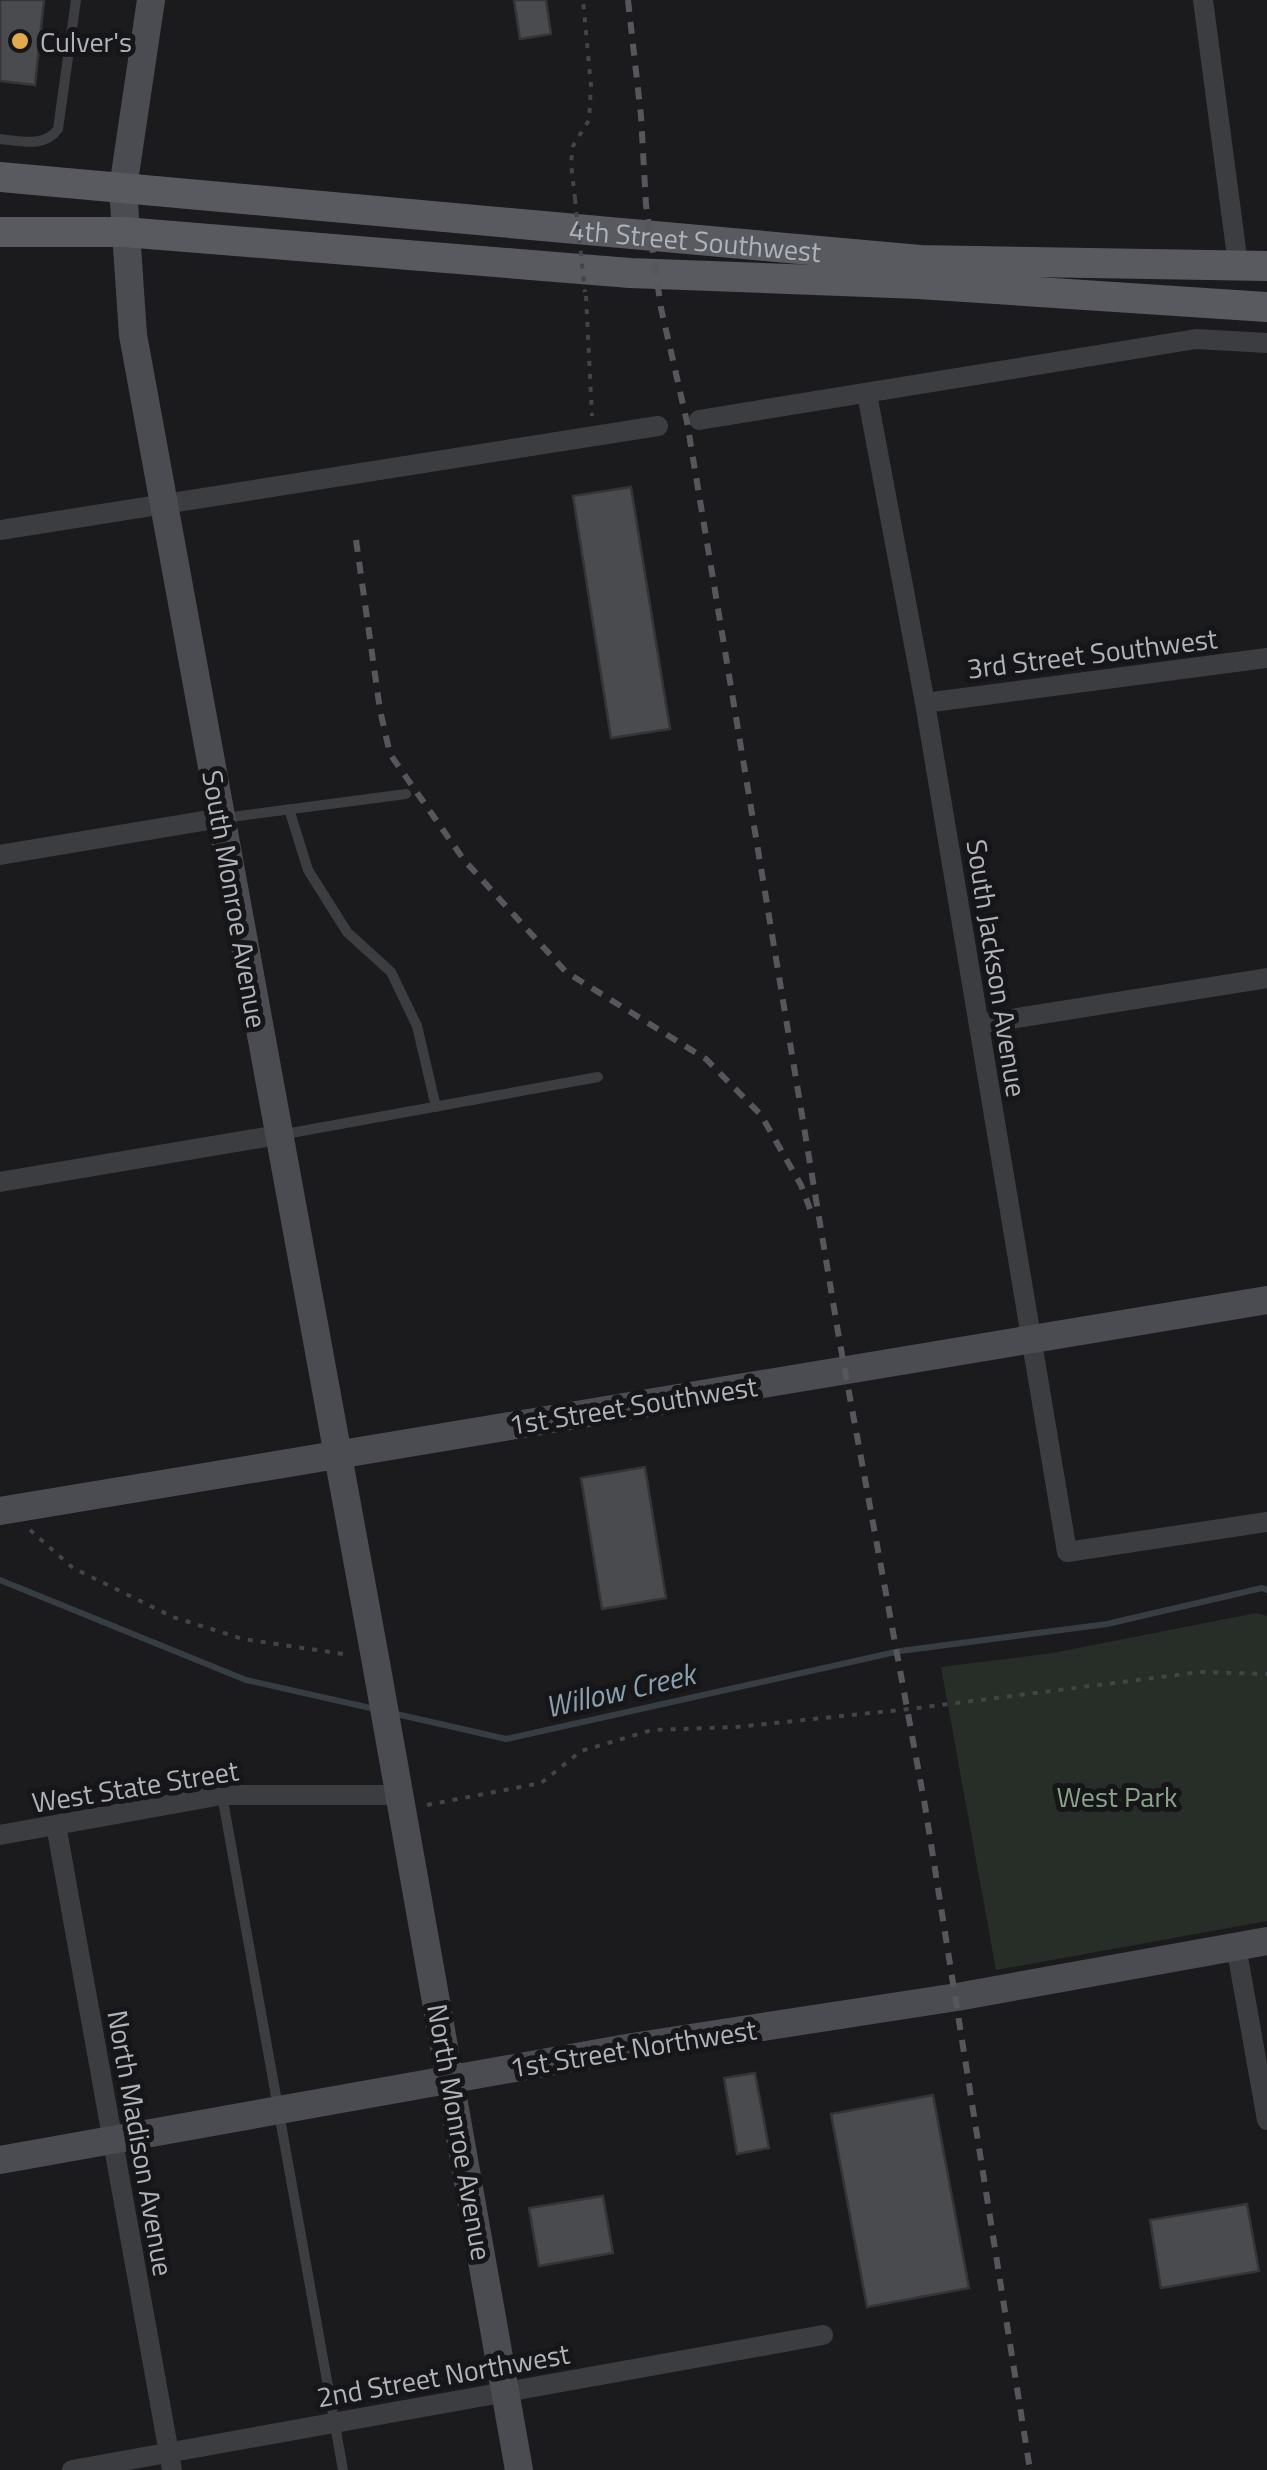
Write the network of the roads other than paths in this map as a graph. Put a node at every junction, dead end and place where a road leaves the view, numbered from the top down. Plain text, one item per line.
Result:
1 (76, 0) edge
2 (150, 0) edge
3 (1202, 0) edge
4 (0, 138) edge
5 (0, 177) edge
6 (123, 188) junction
7 (0, 232) edge
8 (124, 232) junction
9 (1253, 265) edge
10 (1267, 307) edge
11 (1267, 342) edge
12 (866, 394) junction
13 (700, 420) dead end
14 (658, 426) dead end
15 (164, 504) junction
16 (0, 530) edge
17 (1267, 658) edge
18 (925, 703) junction
19 (406, 794) dead end
20 (289, 810) junction
21 (220, 818) junction
22 (0, 855) edge
23 (1267, 978) edge
24 (979, 1024) junction
25 (598, 1077) dead end
26 (436, 1107) junction
27 (278, 1135) junction
28 (0, 1182) edge
29 (1267, 1300) edge
30 (1031, 1339) junction
31 (336, 1454) junction
32 (0, 1511) edge
33 (1267, 1522) edge
34 (406, 1792) junction
35 (222, 1794) junction
36 (56, 1825) junction
37 (0, 1835) edge
38 (1267, 1941) edge
39 (1236, 1946) junction
40 (450, 2079) junction
41 (278, 2110) junction
42 (1267, 2120) edge
43 (113, 2140) junction
44 (0, 2160) edge
45 (823, 2335) dead end
46 (506, 2392) junction
47 (334, 2423) junction
48 (170, 2461) edge
49 (72, 2470) edge
50 (343, 2470) edge
51 (519, 2470) edge

1 - 4 lane
2 - 6 main road, South Monroe Avenue
3 - 9 street
5 - 6 main road, 4th Street Southwest
6 - 8 main road, South Monroe Avenue
6 - 9 main road, 4th Street Southwest
7 - 8 main road, 4th Street Southwest
8 - 10 main road, 4th Street Southwest
8 - 15 main road, South Monroe Avenue
11 - 12 street
12 - 13 street
12 - 18 street, South Jackson Avenue
14 - 15 street
15 - 16 street
15 - 21 main road, South Monroe Avenue
17 - 18 street, 3rd Street Southwest
18 - 24 street, South Jackson Avenue
19 - 20 lane
20 - 21 lane
20 - 26 lane
21 - 22 street
21 - 27 main road, South Monroe Avenue
23 - 24 street
24 - 30 street, South Jackson Avenue
25 - 26 lane
26 - 27 lane
27 - 28 street
27 - 31 main road, South Monroe Avenue
29 - 30 main road, 1st Street Southwest
30 - 31 main road, 1st Street Southwest
30 - 33 street, South Jackson Avenue
31 - 32 main road, 1st Street Southwest
31 - 34 main road, South Monroe Avenue
34 - 35 street, West State Street
34 - 40 main road, North Monroe Avenue
35 - 36 street, West State Street
35 - 41 lane
36 - 37 street, West State Street
36 - 43 street, North Madison Avenue
38 - 39 main road, 1st Street Northwest
39 - 40 main road, 1st Street Northwest
39 - 42 street
40 - 41 main road, 1st Street Northwest
40 - 46 main road, North Monroe Avenue
41 - 43 main road, 1st Street Northwest
41 - 47 lane
43 - 44 main road, 1st Street Northwest
43 - 48 street, North Madison Avenue
45 - 46 street, 2nd Street Northwest
46 - 47 street, 2nd Street Northwest
46 - 51 main road, North Monroe Avenue
47 - 48 street, 2nd Street Northwest
47 - 50 lane
48 - 49 street, 2nd Street Northwest

